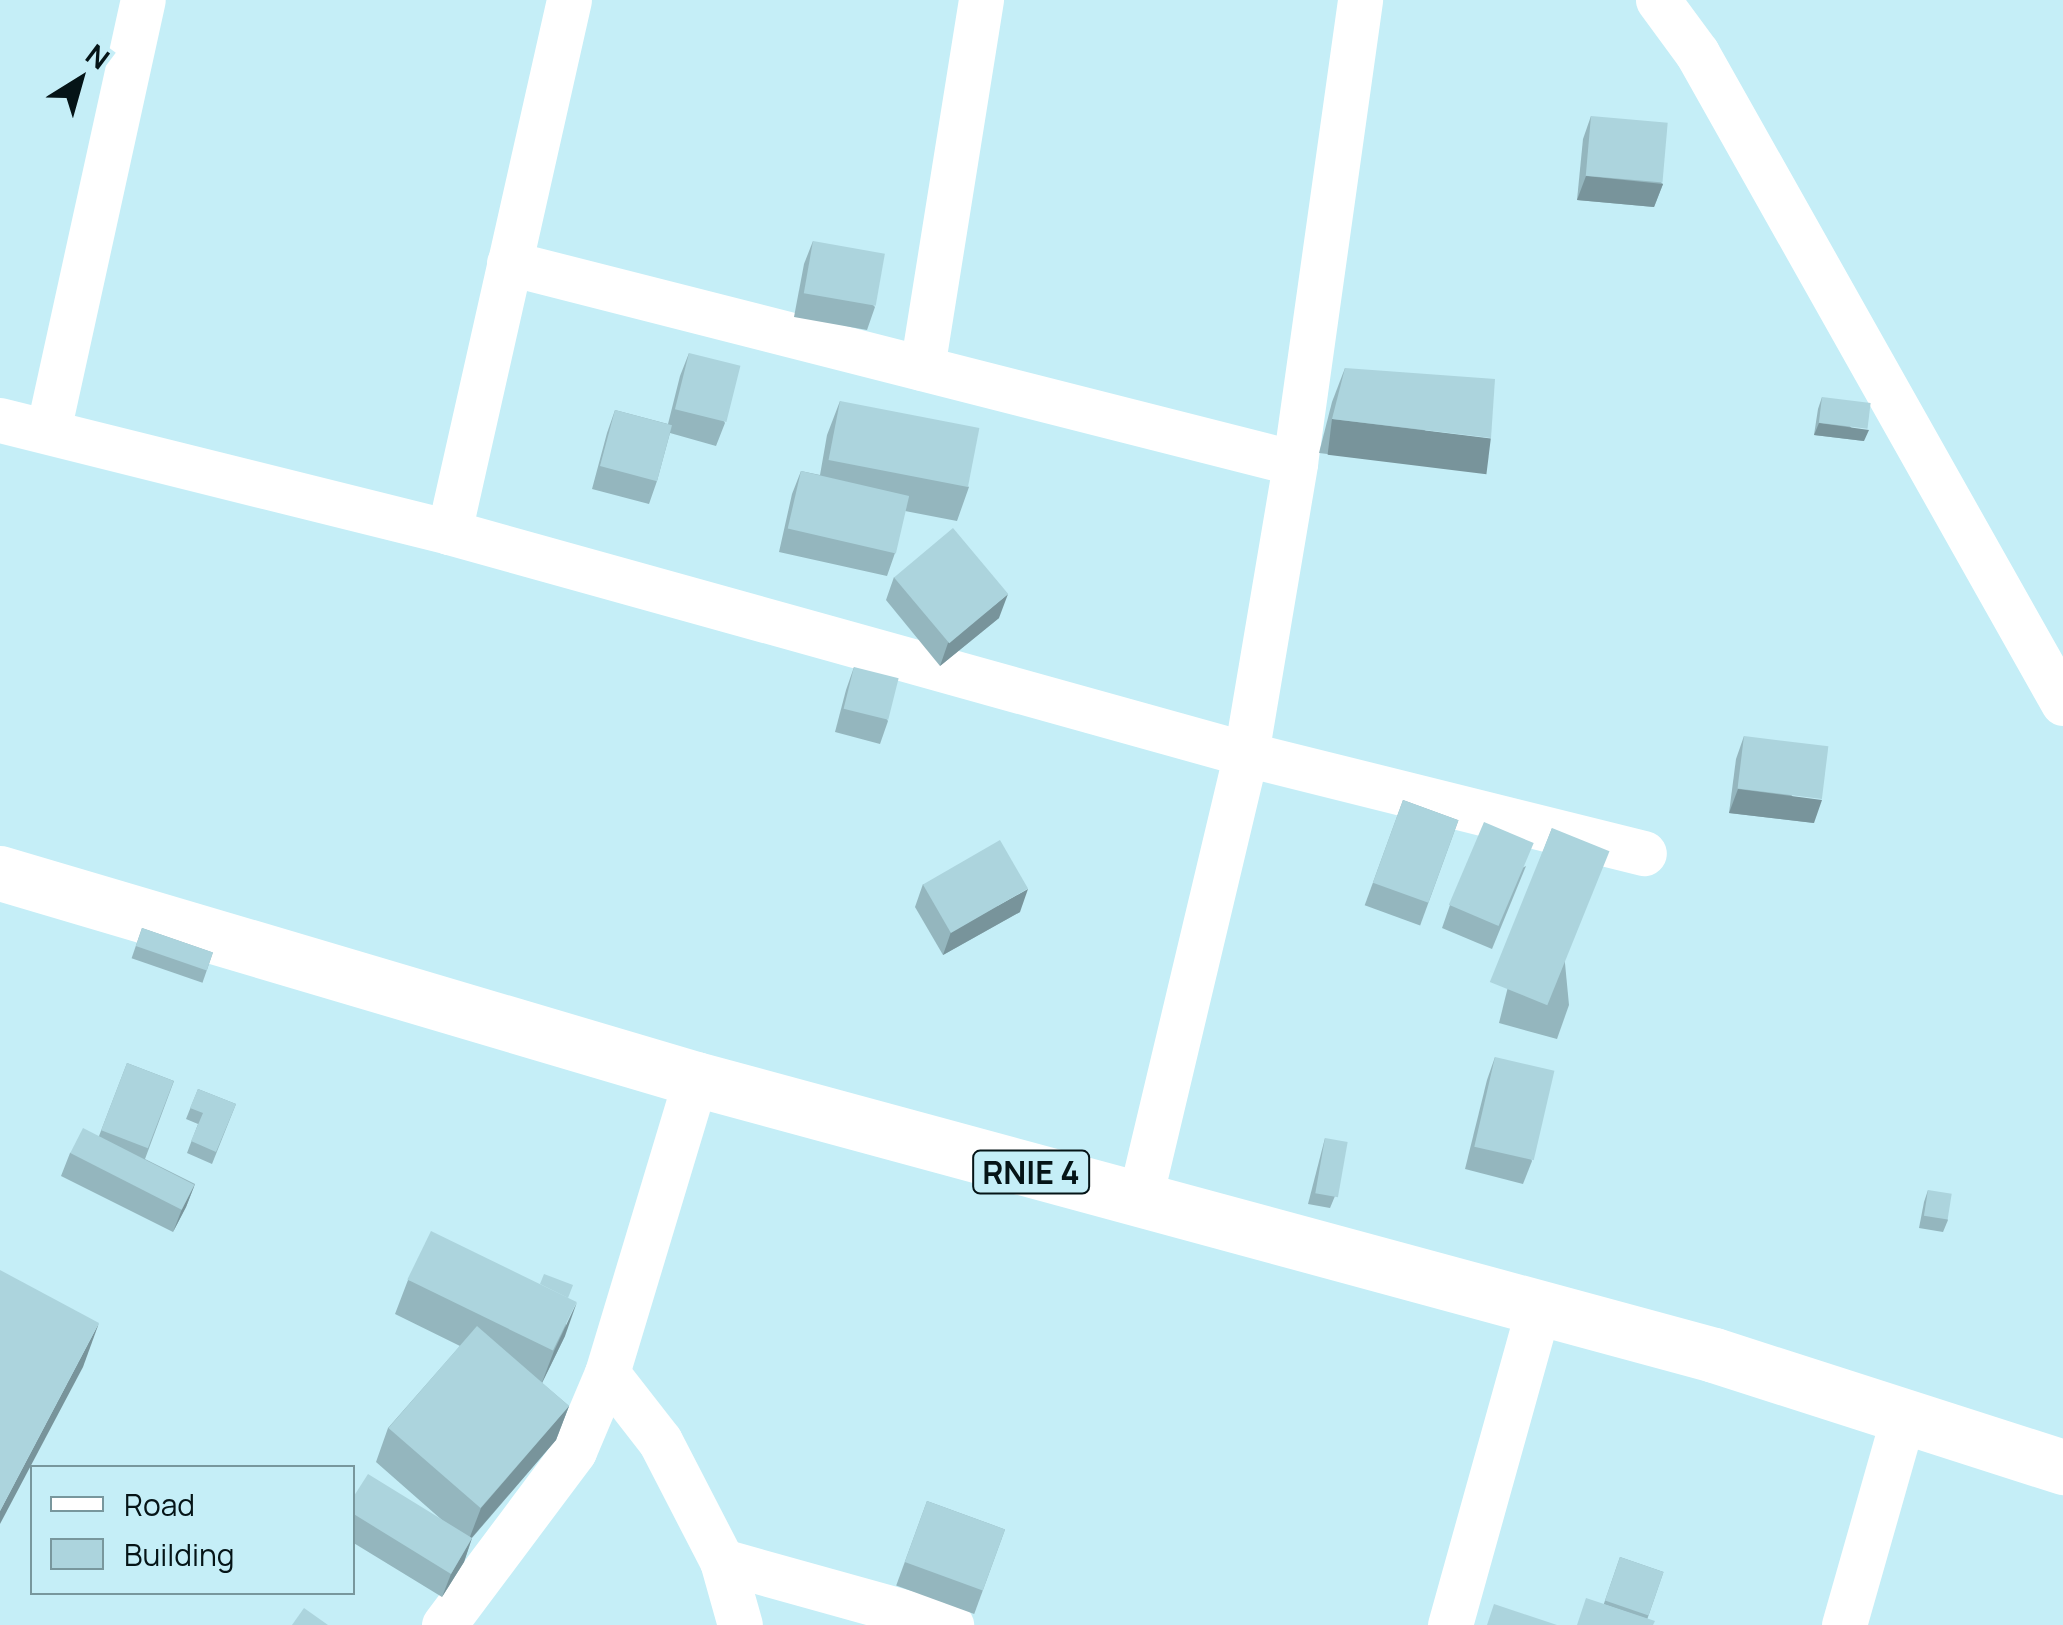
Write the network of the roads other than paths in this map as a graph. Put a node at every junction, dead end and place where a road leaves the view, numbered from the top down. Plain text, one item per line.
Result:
1 (143, 0) edge
2 (569, 0) edge
3 (981, 0) edge
4 (1360, 0) edge
5 (1658, 0) edge
6 (509, 263) junction
7 (922, 368) junction
8 (0, 420) edge
9 (48, 432) junction
10 (1295, 463) junction
11 (449, 532) junction
12 (2063, 704) edge
13 (1246, 754) junction
14 (1644, 853) dead end
15 (0, 873) edge
16 (696, 1079) junction
17 (1139, 1202) junction
18 (1538, 1308) junction
19 (607, 1373) junction
20 (1904, 1416) junction
21 (2063, 1468) edge
22 (722, 1562) junction
23 (444, 1625) edge
24 (740, 1625) edge
25 (951, 1625) edge
26 (1450, 1625) edge
27 (1844, 1625) edge

1 - 9 street
2 - 6 street
3 - 7 street
4 - 10 street
5 - 12 street
6 - 7 street
6 - 11 street
7 - 10 street
8 - 9 street
9 - 11 street
10 - 13 street
11 - 13 street
13 - 14 street
13 - 17 street
15 - 16 main road, RNIE 4
16 - 17 main road, RNIE 4
16 - 19 street
17 - 18 main road, RNIE 4
18 - 20 main road, RNIE 4
18 - 26 street
19 - 22 street
19 - 23 street
20 - 21 main road, RNIE 4
20 - 27 street
22 - 24 street
22 - 25 street

